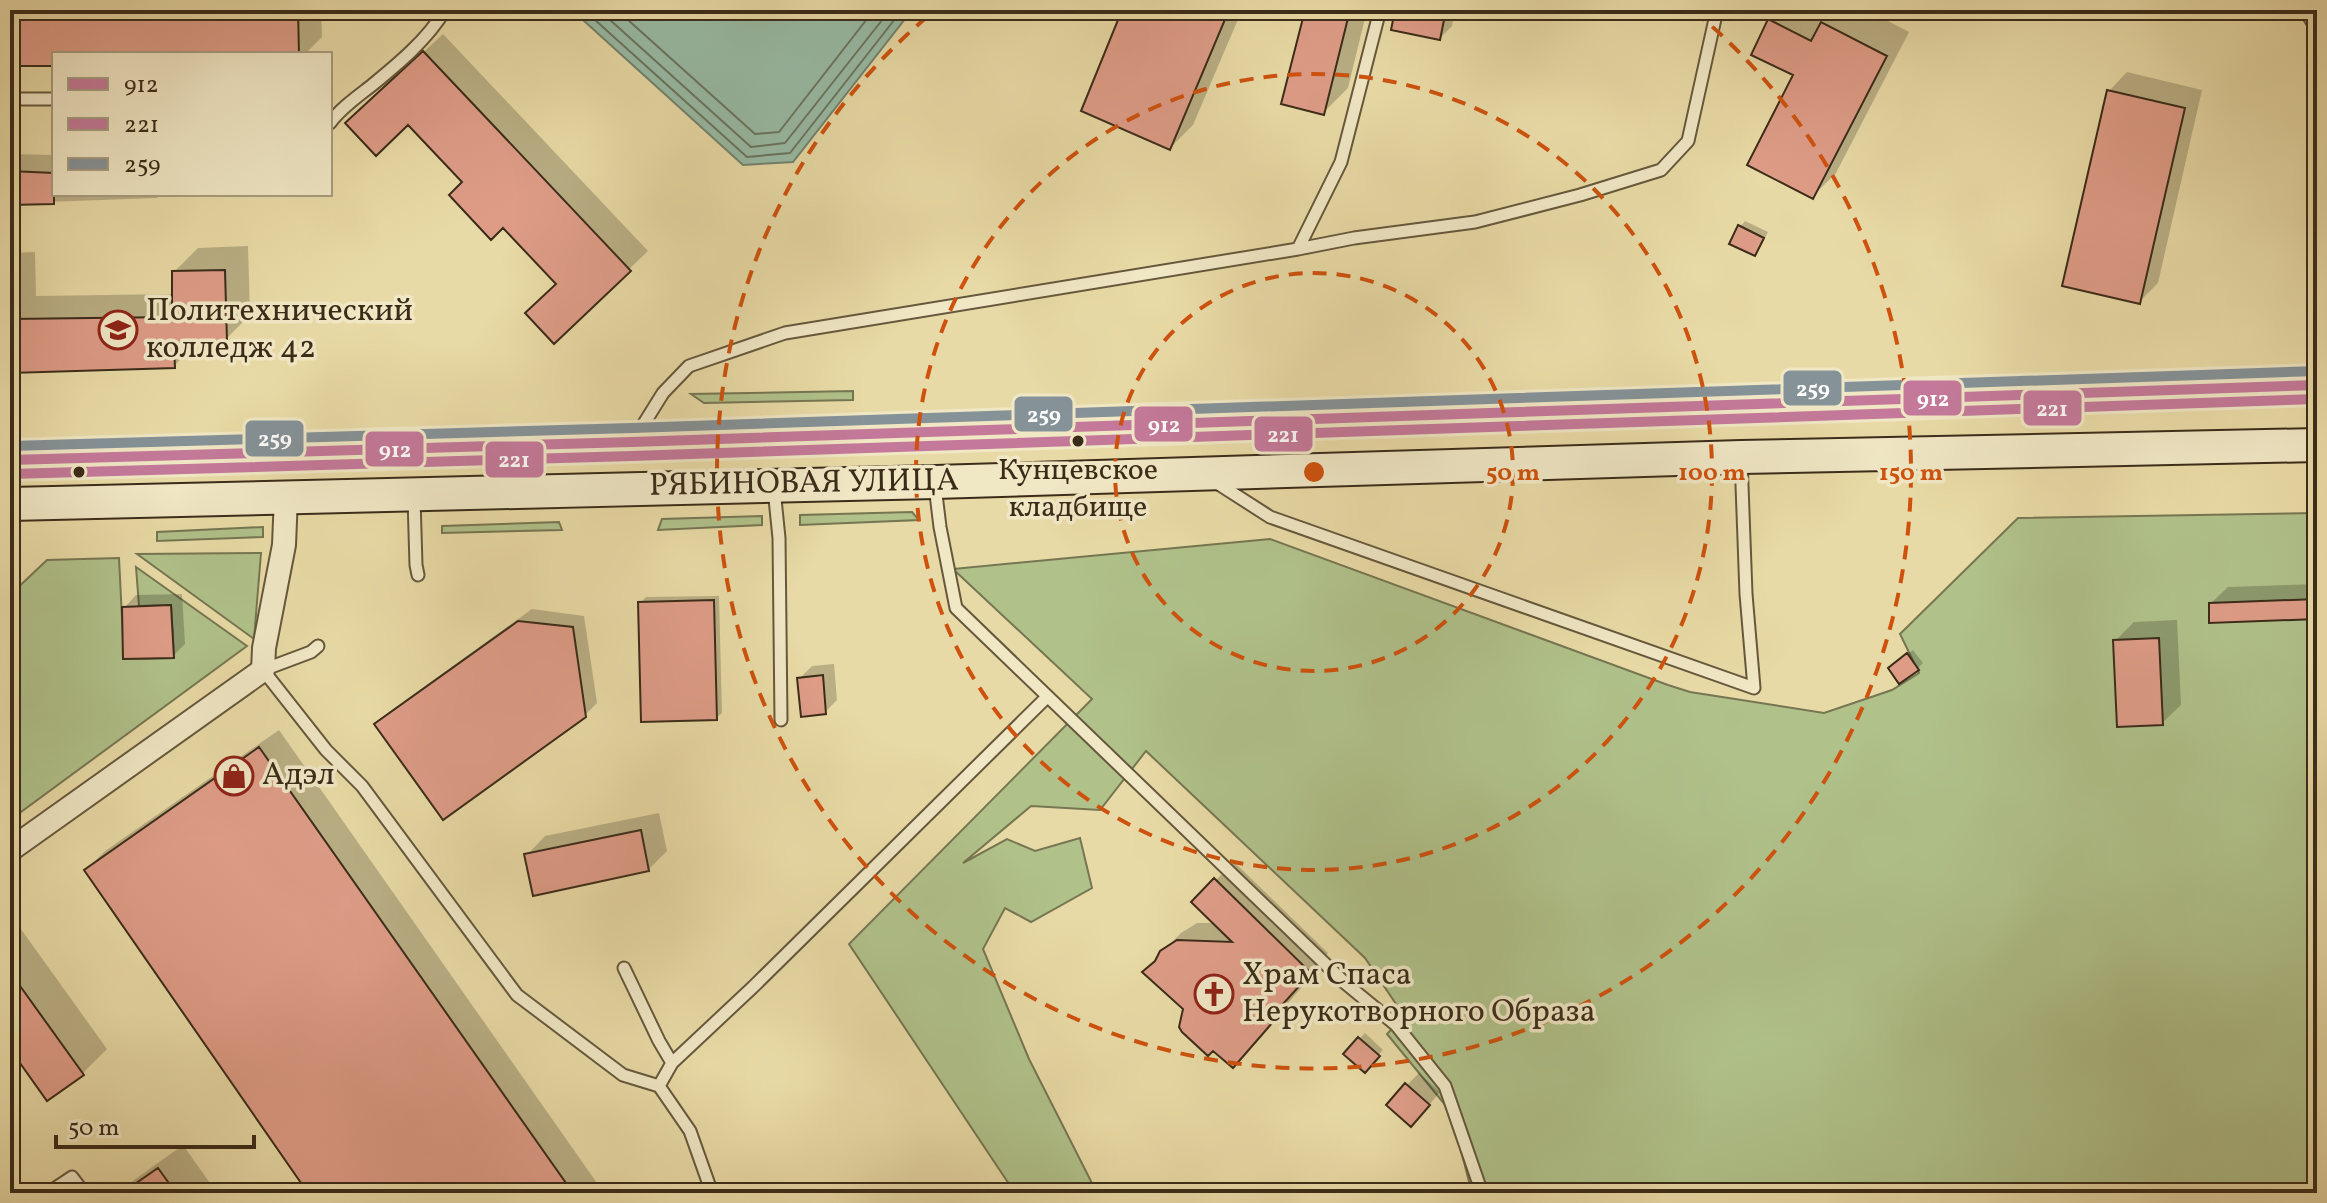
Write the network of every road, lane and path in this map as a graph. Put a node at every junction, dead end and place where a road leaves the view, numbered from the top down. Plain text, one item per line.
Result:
1 (445, 10) edge
2 (1380, 10) edge
3 (1717, 10) edge
4 (2305, 10) edge
5 (2317, 30) edge
6 (10, 99) edge
7 (52, 99) edge
8 (332, 120) edge
9 (1298, 249) junction
10 (2317, 385) edge
11 (632, 442) junction
12 (2317, 445) edge
13 (1741, 457) junction
14 (10, 460) edge
15 (1201, 472) junction
16 (935, 482) junction
17 (773, 485) junction
18 (414, 493) junction
19 (286, 496) junction
20 (10, 504) edge
21 (418, 575) dead end
22 (318, 646) dead end
23 (263, 670) junction
24 (1047, 697) junction
25 (781, 720) dead end
26 (10, 850) edge
27 (624, 968) dead end
28 (672, 1063) junction
29 (659, 1086) junction
30 (48, 1193) edge
31 (84, 1193) edge
32 (712, 1193) edge
33 (1482, 1193) edge

1 - 8 lane
2 - 9 lane
3 - 9 lane
4 - 5 lane
6 - 7 lane
9 - 11 lane
10 - 11 main road, РЯБИНОВАЯ УЛИЦА
11 - 14 main road, РЯБИНОВАЯ УЛИЦА
12 - 13 main road, РЯБИНОВАЯ УЛИЦА
13 - 15 main road, РЯБИНОВАЯ УЛИЦА
13 - 15 lane
15 - 16 main road, РЯБИНОВАЯ УЛИЦА
16 - 17 main road, РЯБИНОВАЯ УЛИЦА
16 - 24 lane
17 - 18 main road, РЯБИНОВАЯ УЛИЦА
17 - 25 lane
18 - 19 main road, РЯБИНОВАЯ УЛИЦА
18 - 21 lane
19 - 20 main road, РЯБИНОВАЯ УЛИЦА
19 - 23 street
22 - 23 lane
23 - 26 street
23 - 29 lane
24 - 28 lane
24 - 33 lane
27 - 28 lane
28 - 29 lane
29 - 32 lane
30 - 31 lane

